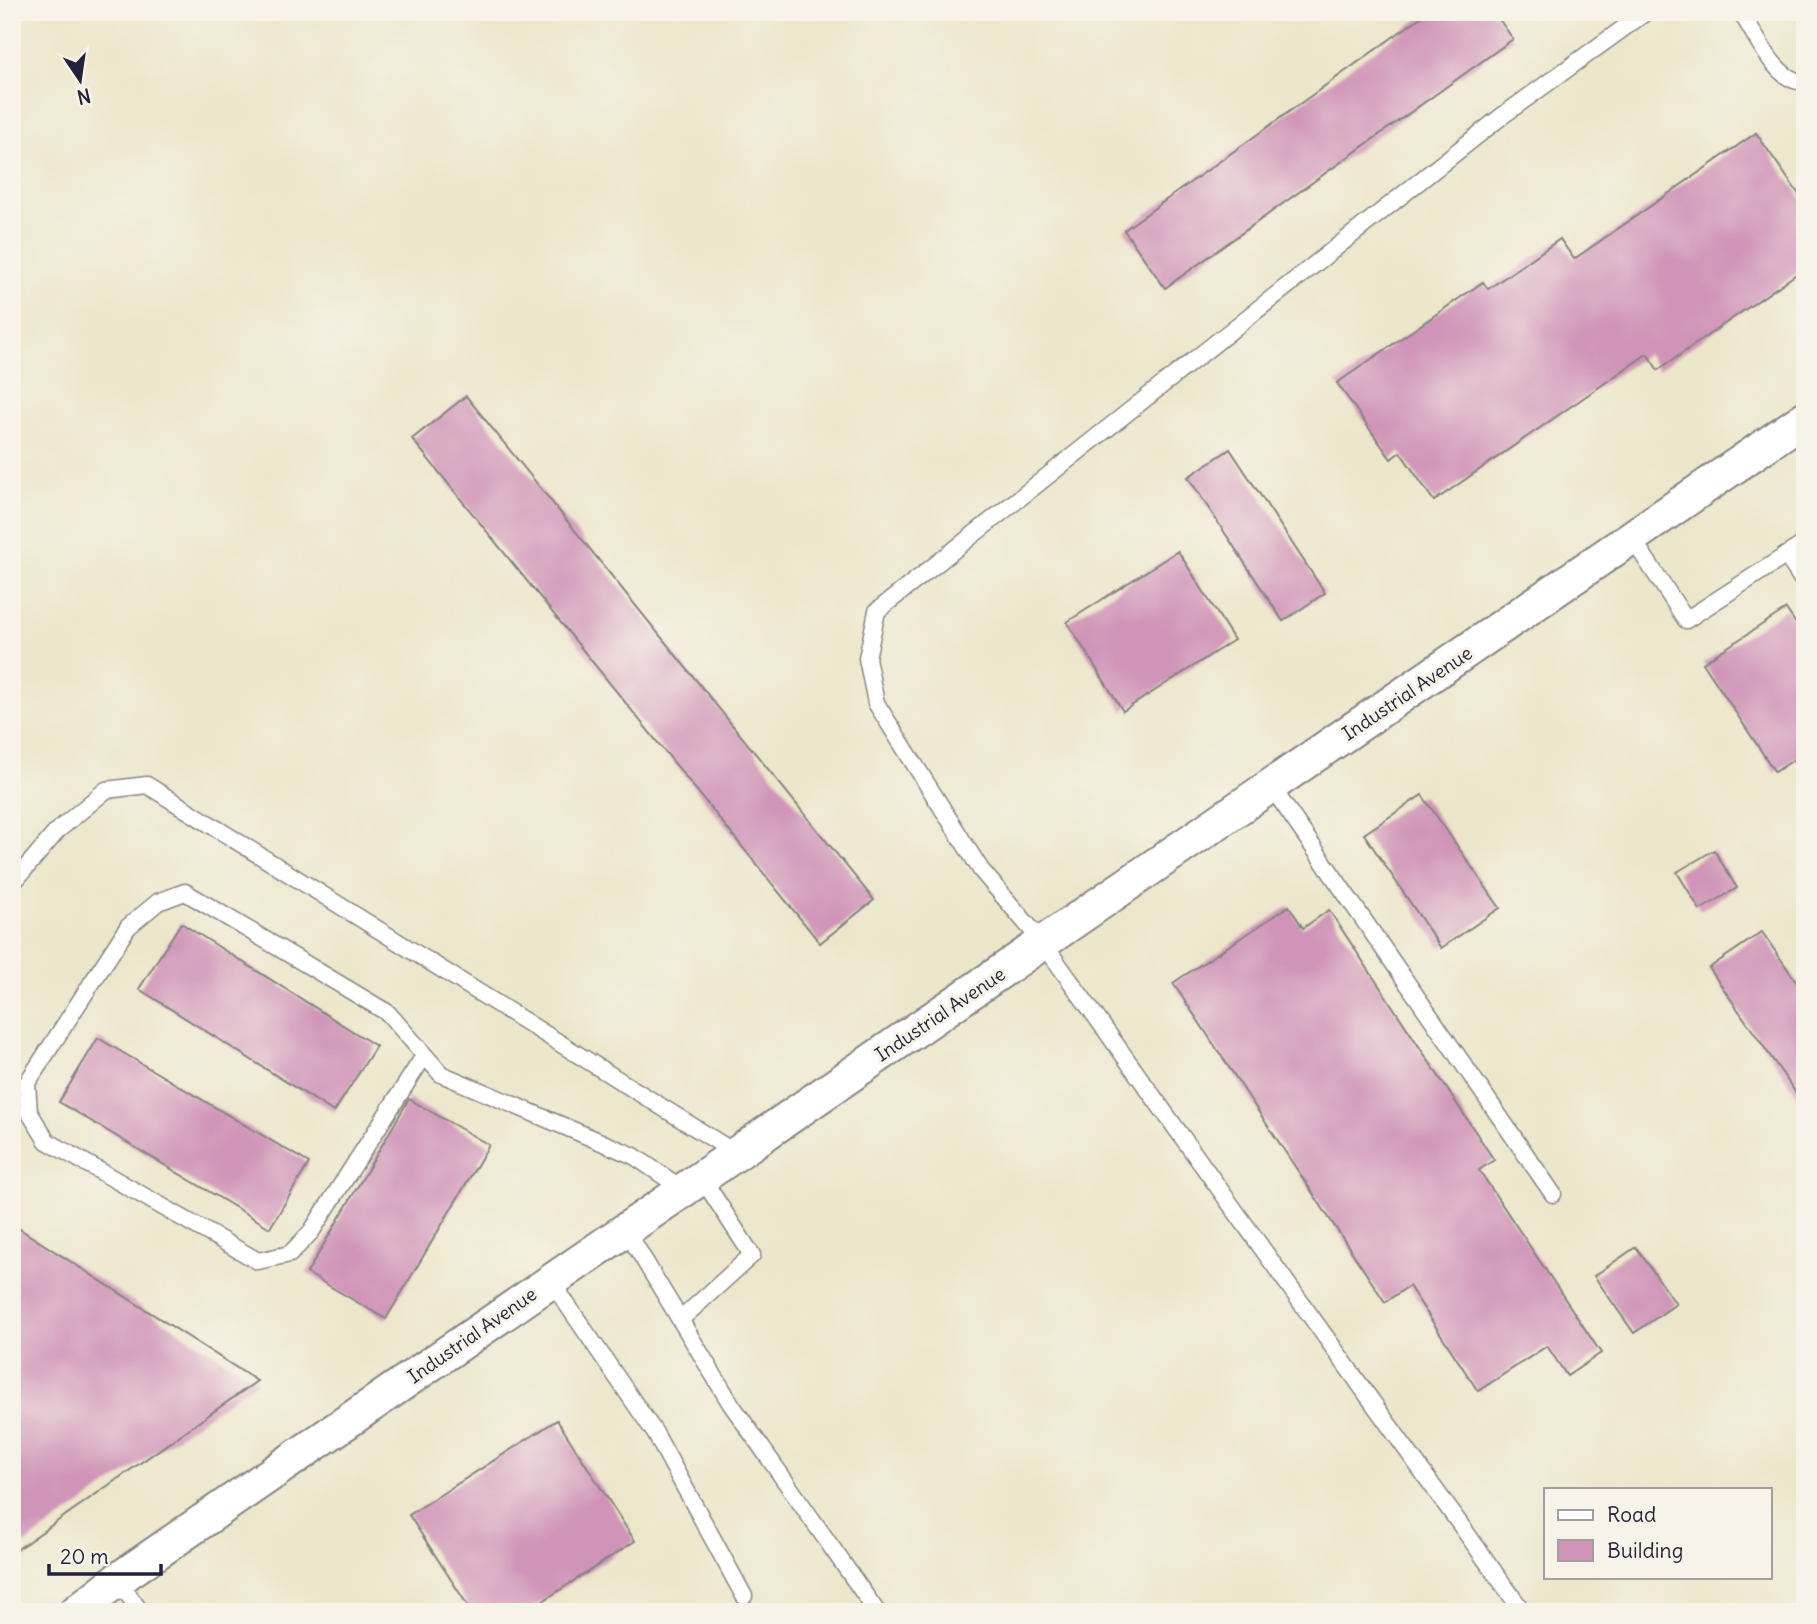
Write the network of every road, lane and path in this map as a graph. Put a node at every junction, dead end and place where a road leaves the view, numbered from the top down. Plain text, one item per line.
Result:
1 (1646, 12) edge
2 (1741, 12) edge
3 (1805, 81) edge
4 (1805, 418) edge
5 (1632, 538) junction
6 (1805, 542) edge
7 (1786, 555) junction
8 (1805, 584) edge
9 (1271, 786) junction
10 (12, 884) edge
11 (1043, 943) junction
12 (424, 1056) junction
13 (737, 1154) junction
14 (693, 1184) junction
15 (1553, 1194) dead end
16 (626, 1230) junction
17 (551, 1281) junction
18 (680, 1320) junction
19 (117, 1580) junction
20 (744, 1596) dead end
21 (76, 1612) edge
22 (141, 1612) edge
23 (877, 1612) edge
24 (1523, 1612) edge

1 - 11 lane
2 - 3 lane
4 - 5 street, Industrial Avenue
5 - 7 lane
5 - 9 street, Industrial Avenue
6 - 7 lane
7 - 8 lane
9 - 11 street, Industrial Avenue
9 - 15 lane
10 - 13 lane
11 - 13 street, Industrial Avenue
11 - 24 lane
12 - 12 lane
12 - 14 lane
13 - 14 street, Industrial Avenue
14 - 16 street, Industrial Avenue
14 - 18 lane
16 - 17 street, Industrial Avenue
16 - 18 lane
17 - 19 street, Industrial Avenue
17 - 20 lane
18 - 23 lane
19 - 21 street, Industrial Avenue
19 - 22 lane

